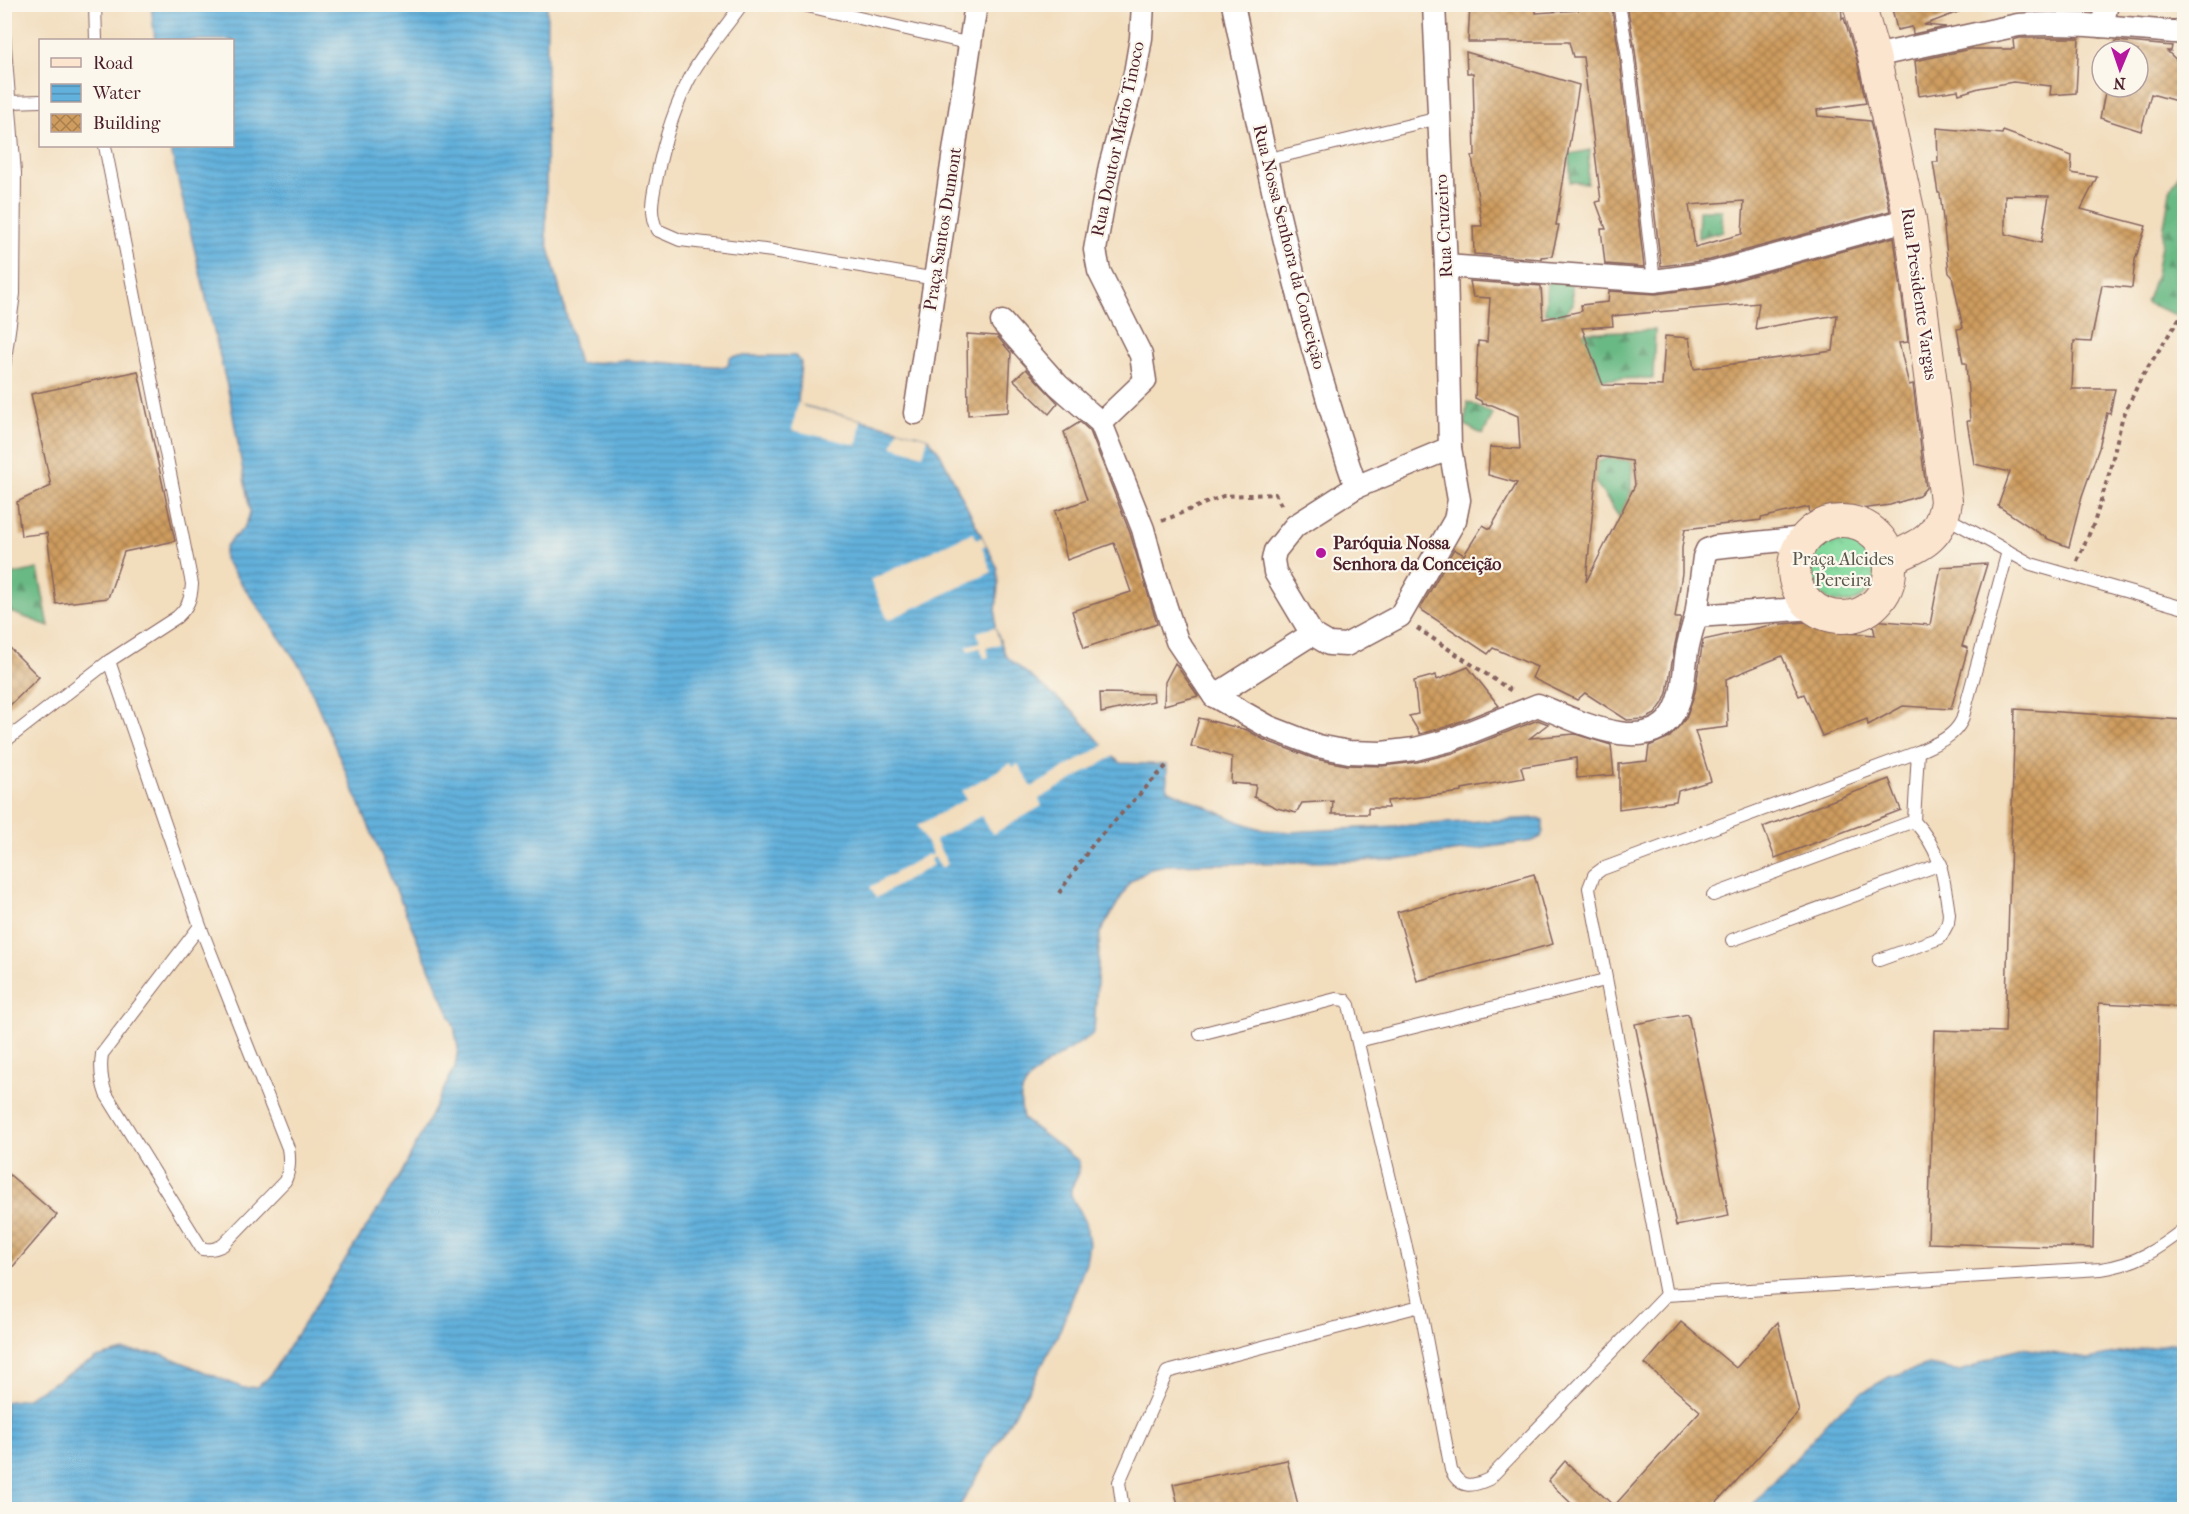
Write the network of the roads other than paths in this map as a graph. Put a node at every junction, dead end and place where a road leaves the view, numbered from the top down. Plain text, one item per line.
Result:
1 (95, 4) edge
2 (742, 4) edge
3 (799, 4) edge
4 (976, 4) edge
5 (1143, 4) edge
6 (1233, 4) edge
7 (1434, 4) edge
8 (1619, 4) edge
9 (1859, 4) edge
10 (2104, 15) edge
11 (2184, 33) edge
12 (4, 34) edge
13 (96, 39) edge
14 (971, 44) junction
15 (1874, 56) junction
16 (39, 101) edge
17 (11, 102) junction
18 (1438, 118) junction
19 (105, 147) edge
20 (1265, 160) junction
21 (1910, 219) junction
22 (1446, 266) junction
23 (936, 279) junction
24 (1654, 281) junction
25 (1002, 322) dead end
26 (4, 367) edge
27 (915, 413) dead end
28 (1101, 423) junction
29 (1450, 448) junction
30 (1356, 487) junction
31 (1944, 516) junction
32 (1805, 538) junction
33 (2008, 551) junction
34 (1890, 559) junction
35 (1815, 608) junction
36 (2184, 608) edge
37 (1696, 616) junction
38 (1312, 634) junction
39 (108, 660) junction
40 (1214, 696) junction
41 (4, 742) edge
42 (1918, 752) junction
43 (1914, 821) junction
44 (1941, 864) junction
45 (1713, 895) dead end
46 (200, 926) junction
47 (1732, 940) dead end
48 (1879, 960) dead end
49 (1605, 980) junction
50 (1200, 1034) dead end
51 (1358, 1041) junction
52 (2184, 1229) edge
53 (1666, 1295) junction
54 (1420, 1306) junction
55 (1123, 1509) edge

1 - 13 lane
2 - 23 lane
3 - 14 lane
4 - 14 street, Praça Santos Dumont
5 - 28 street, Rua Doutor Mário Tinoco
6 - 20 street, Rua Nossa Senhora da Conceição
7 - 18 street, Rua Cruzeiro
8 - 24 lane
9 - 15 street, Rua Presidente Vargas
10 - 11 street
10 - 15 street
12 - 17 lane
14 - 23 street, Praça Santos Dumont
15 - 21 street, Rua Presidente Vargas
16 - 17 lane
17 - 26 lane
18 - 20 lane
18 - 22 street, Rua Cruzeiro
19 - 39 lane
20 - 30 street, Rua Nossa Senhora da Conceição
21 - 24 street
21 - 31 street, Rua Presidente Vargas
22 - 24 street
22 - 29 street, Rua Cruzeiro
23 - 27 street, Praça Santos Dumont
25 - 28 street
28 - 40 street
29 - 30 street
29 - 38 street, Rua Cruzeiro
30 - 38 street
31 - 33 lane
31 - 34 street
32 - 34 street
32 - 35 street
32 - 37 street
33 - 36 lane
33 - 42 lane
34 - 35 street
35 - 37 street
37 - 40 street
38 - 40 street
39 - 41 lane
39 - 46 lane
42 - 43 lane
42 - 49 lane
43 - 44 lane
43 - 45 lane
44 - 47 lane
44 - 48 lane
46 - 46 lane
49 - 51 lane
49 - 53 lane
50 - 51 lane
51 - 54 lane
52 - 53 lane
53 - 54 lane
54 - 55 lane

